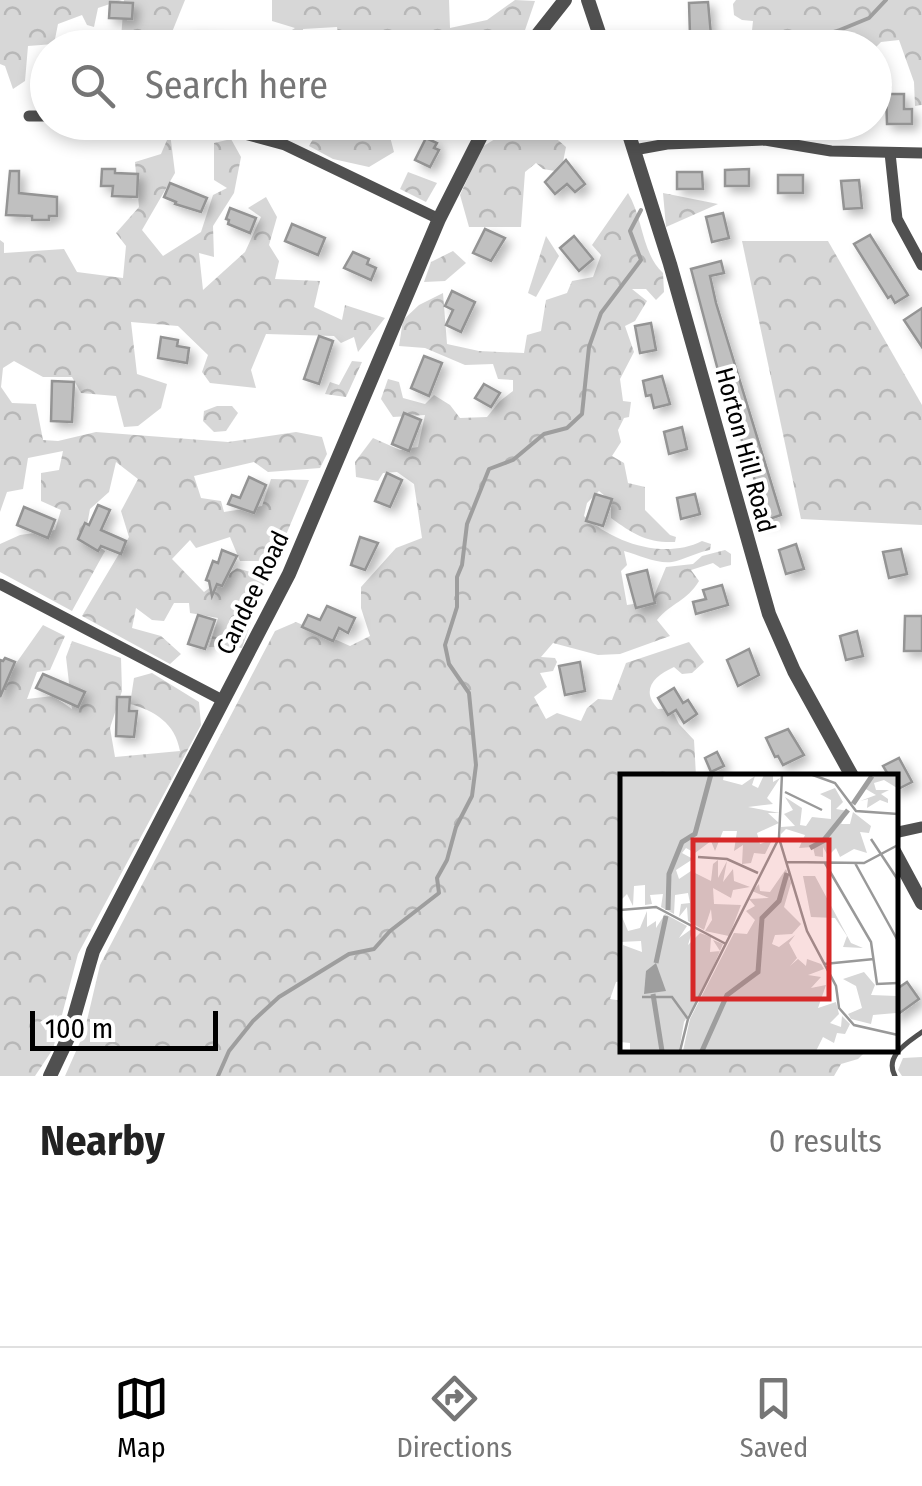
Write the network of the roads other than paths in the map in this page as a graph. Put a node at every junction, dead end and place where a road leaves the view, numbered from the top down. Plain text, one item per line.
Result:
1 (564, 0) edge
2 (588, 0) edge
3 (541, 30) edge
4 (598, 30) edge
5 (267, 140) edge
6 (479, 140) edge
7 (631, 140) edge
8 (634, 150) junction
9 (890, 153) junction
10 (922, 153) edge
11 (440, 219) junction
12 (922, 264) edge
13 (0, 584) edge
14 (224, 702) junction
15 (851, 774) edge
16 (922, 827) edge
17 (897, 832) edge
18 (897, 856) edge
19 (922, 902) edge
20 (922, 1032) edge
21 (50, 1076) edge
22 (894, 1076) edge

1 - 3 street
2 - 4 street
5 - 11 street
6 - 11 street, Candee Road
7 - 8 street, Horton Hill Road
8 - 9 street
8 - 15 street, Horton Hill Road
9 - 10 street
9 - 12 street
11 - 14 street, Candee Road
13 - 14 street
14 - 21 street, Candee Road
16 - 17 street
18 - 19 street
20 - 22 lane

